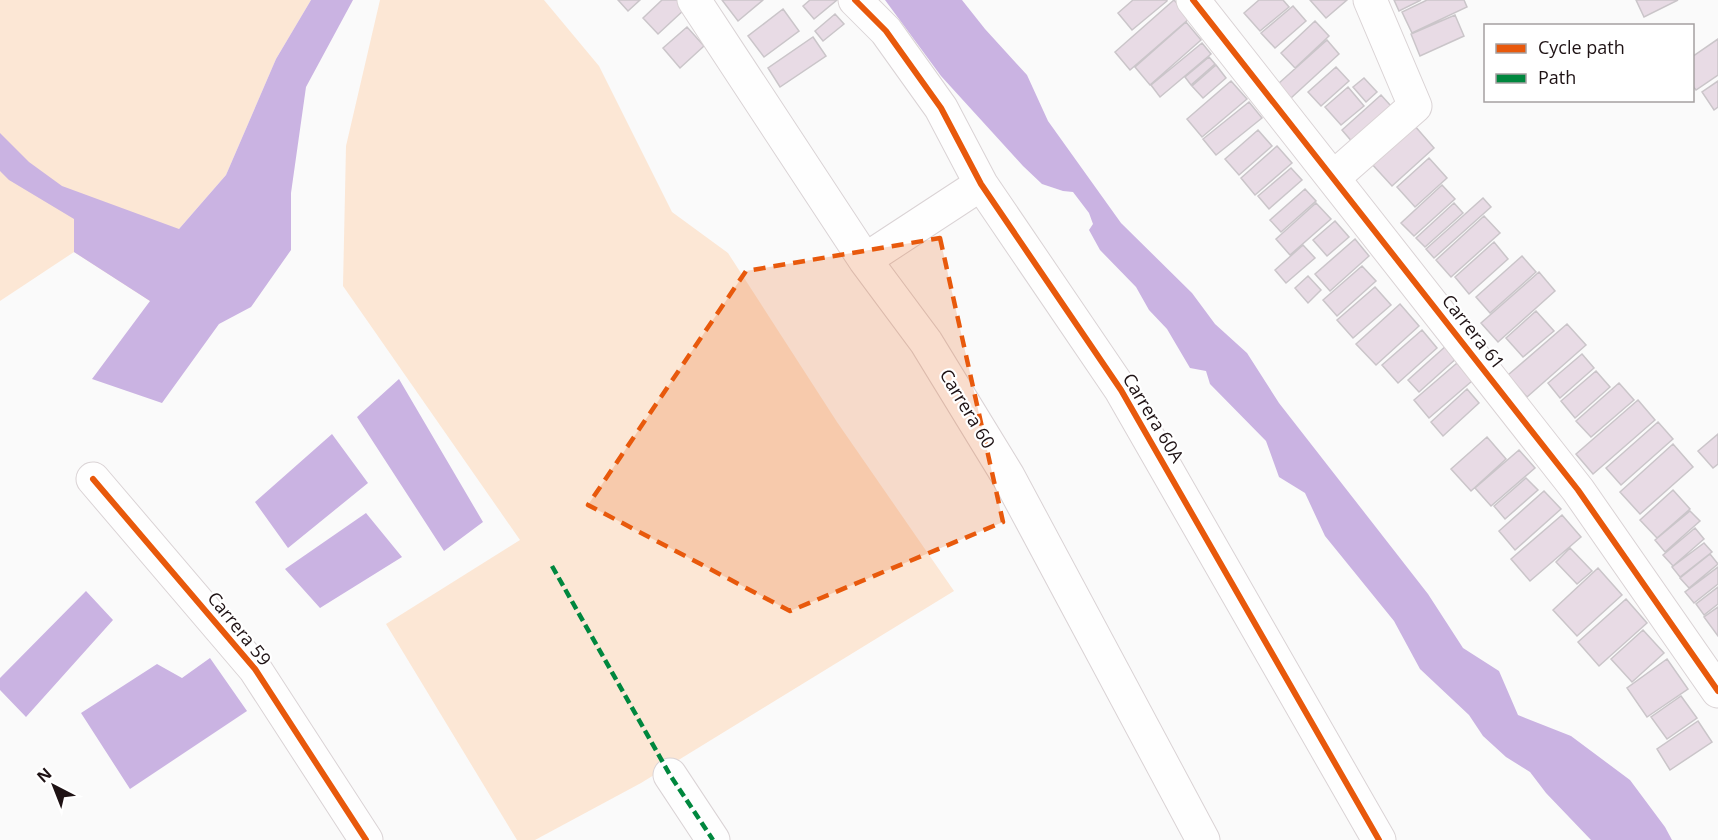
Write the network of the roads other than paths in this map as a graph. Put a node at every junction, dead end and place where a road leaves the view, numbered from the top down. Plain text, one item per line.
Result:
1 (694, 0) edge
2 (855, 0) edge
3 (1193, 0) edge
4 (1370, 0) edge
5 (1333, 178) junction
6 (981, 184) junction
7 (865, 260) junction
8 (93, 479) dead end
9 (1718, 691) edge
10 (670, 775) dead end
11 (366, 840) edge
12 (713, 840) edge
13 (1203, 840) edge
14 (1379, 840) edge

1 - 7 street, Carrera 60
2 - 6 street, Carrera 60A
3 - 5 street, Carrera 61
4 - 5 street
5 - 9 street, Carrera 61
6 - 7 street
6 - 14 street, Carrera 60A
7 - 13 street, Carrera 60
8 - 11 street, Carrera 59
10 - 12 street

